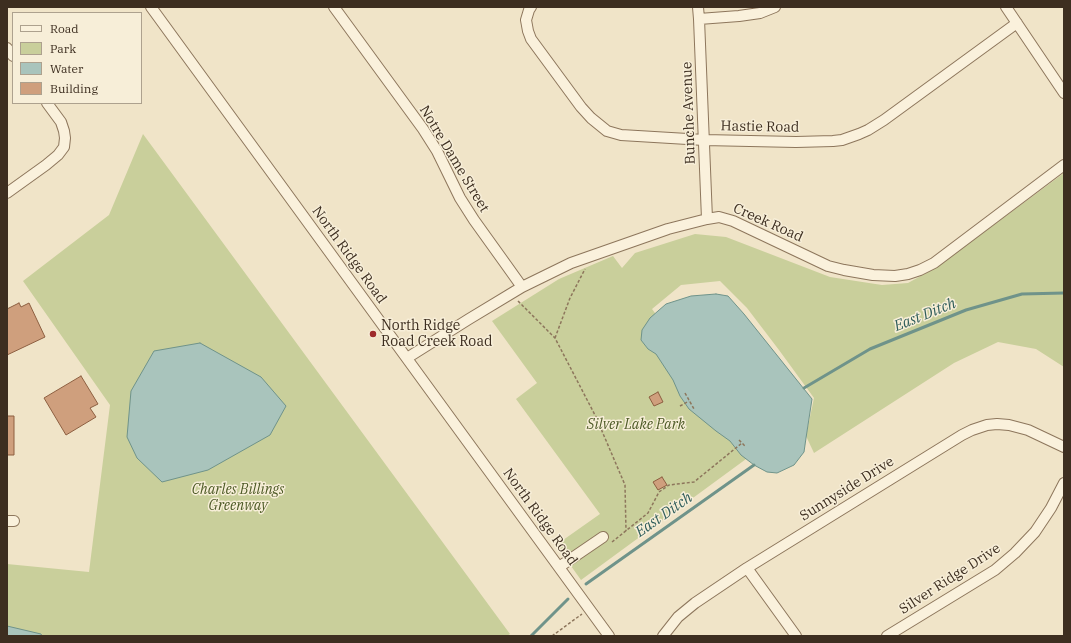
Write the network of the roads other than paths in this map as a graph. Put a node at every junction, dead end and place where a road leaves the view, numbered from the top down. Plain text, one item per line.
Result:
1 (152, 7) edge
2 (334, 7) edge
3 (531, 7) edge
4 (698, 7) edge
5 (775, 7) edge
6 (1006, 7) edge
7 (699, 19) junction
8 (1017, 23) junction
9 (1064, 93) edge
10 (48, 104) edge
11 (704, 140) junction
12 (1064, 165) edge
13 (7, 193) edge
14 (707, 219) junction
15 (522, 287) junction
16 (407, 358) junction
17 (1064, 448) edge
18 (1064, 483) edge
19 (607, 540) road end
20 (559, 567) junction
21 (747, 568) junction
22 (609, 636) edge
23 (663, 636) edge
24 (796, 636) edge
25 (887, 636) edge

1 - 16 street, North Ridge Road
2 - 15 street, Notre Dame Street
3 - 11 street, Hastie Road
4 - 7 street, Bunche Avenue
5 - 7 street
6 - 8 street
7 - 11 street, Bunche Avenue
8 - 9 street
8 - 11 street, Hastie Road
10 - 13 street
11 - 14 street, Bunche Avenue
12 - 14 street, Creek Road
14 - 15 street, Creek Road
15 - 16 street, Creek Road
16 - 20 street, North Ridge Road
17 - 21 street, Sunnyside Drive
18 - 25 street, Silver Ridge Drive
19 - 20 street
20 - 22 street, North Ridge Road
21 - 23 street, Sunnyside Drive
21 - 24 street

